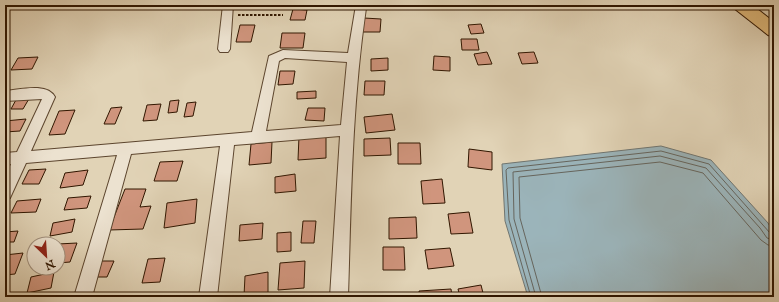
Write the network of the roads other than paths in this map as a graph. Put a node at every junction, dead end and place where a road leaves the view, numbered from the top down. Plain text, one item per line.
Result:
1 (364, 5) edge
2 (741, 5) edge
3 (228, 10) edge
4 (774, 31) edge
5 (224, 49) dead end
6 (354, 58) junction
7 (5, 96) edge
8 (347, 130) junction
9 (258, 137) junction
10 (228, 140) junction
11 (126, 148) junction
12 (21, 157) junction
13 (5, 159) edge
14 (5, 193) edge
15 (83, 297) edge
16 (208, 297) edge
17 (339, 297) edge

1 - 6 street
2 - 4 main road
3 - 5 street
6 - 8 street
6 - 9 street
7 - 12 street
8 - 9 street
8 - 17 street
9 - 10 street
10 - 11 street
10 - 16 street
11 - 12 street
11 - 15 street
12 - 13 street
12 - 14 street

